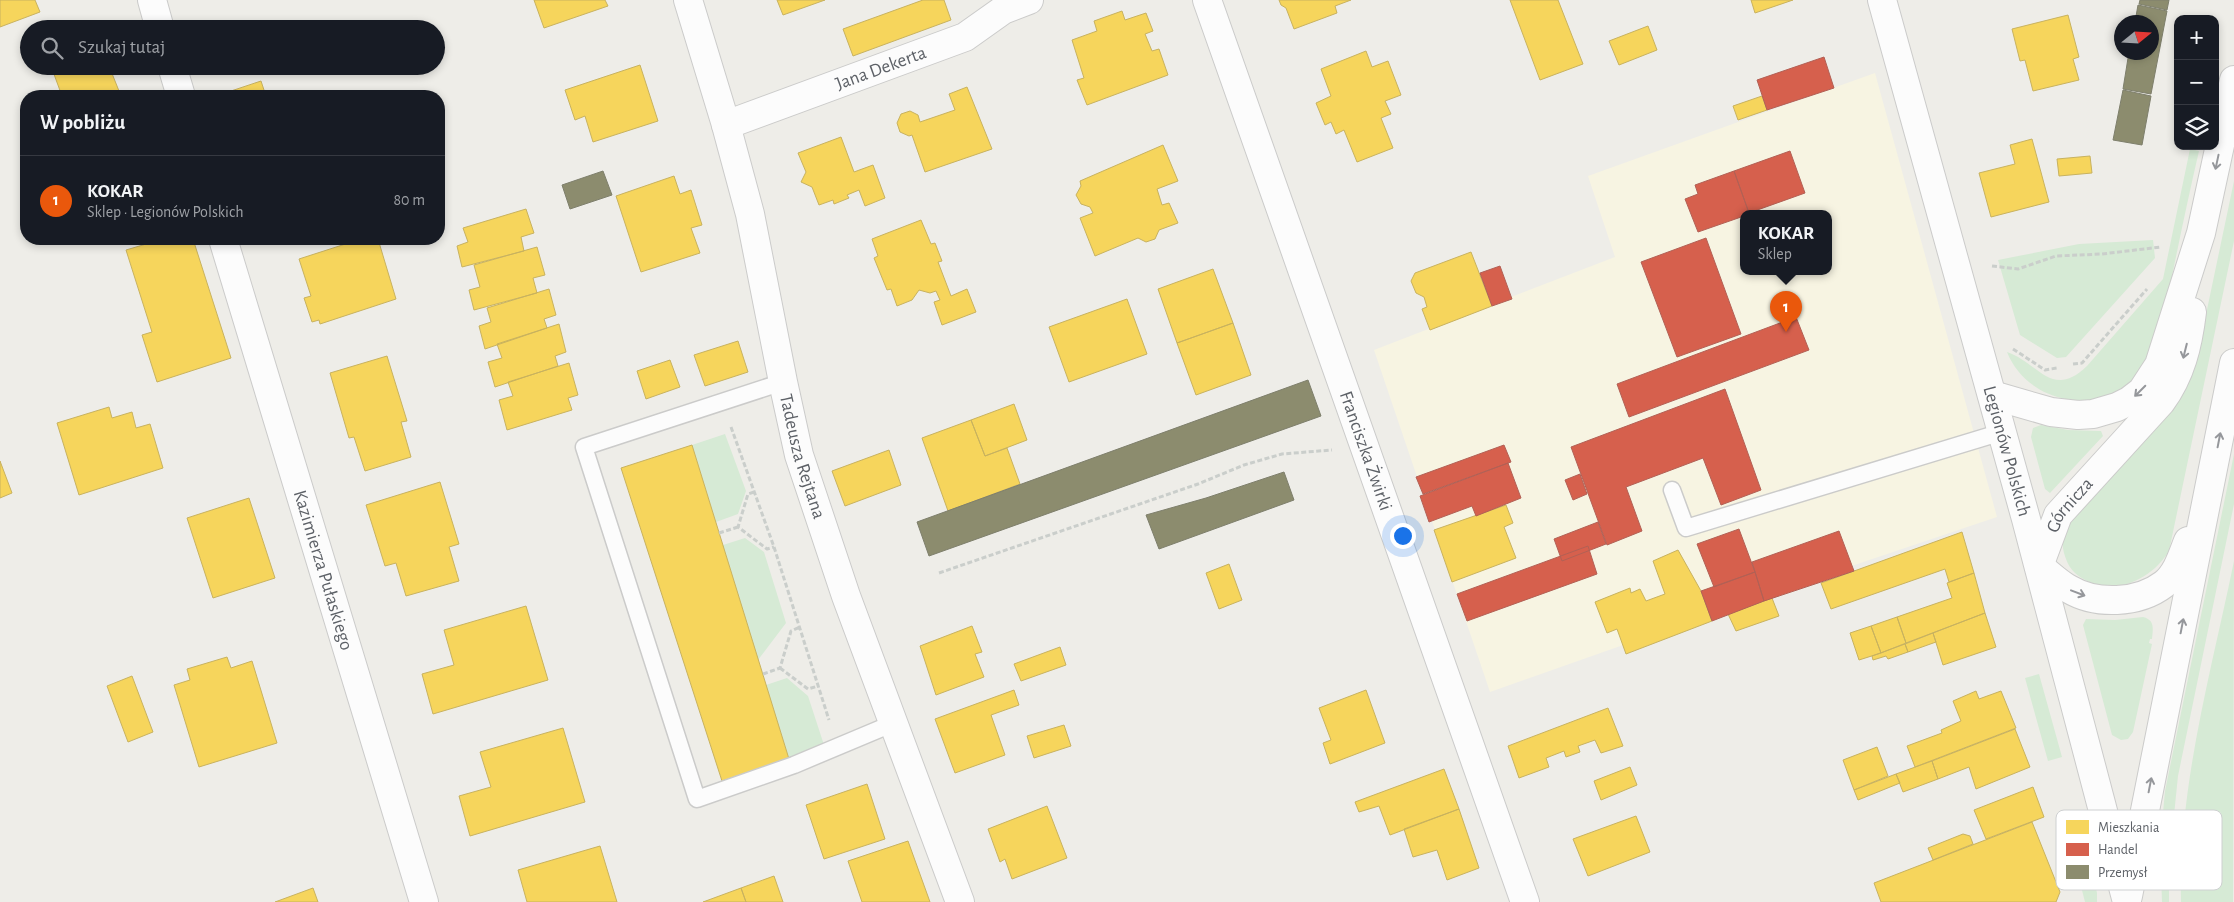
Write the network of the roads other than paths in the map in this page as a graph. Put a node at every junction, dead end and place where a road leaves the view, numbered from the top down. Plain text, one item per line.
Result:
1 (152, 0) edge
2 (688, 0) edge
3 (1029, 0) edge
4 (1207, 0) edge
5 (1882, 0) edge
6 (158, 20) edge
7 (174, 75) edge
8 (2234, 80) edge
9 (178, 90) edge
10 (726, 125) junction
11 (2202, 233) junction
12 (225, 245) edge
13 (2234, 363) edge
14 (783, 382) junction
15 (1992, 395) junction
16 (2002, 432) junction
17 (2209, 488) junction
18 (1672, 490) dead end
19 (2038, 566) junction
20 (894, 723) junction
21 (2103, 810) edge
22 (2145, 810) edge
23 (424, 902) edge
24 (960, 902) edge
25 (1525, 902) edge

1 - 6 street
2 - 10 street, Tadeusza Rejtana
3 - 10 street, Jana Dekerta
4 - 25 street, Franciszka Żwirki
5 - 15 street, Legionów Polskich
7 - 9 street
8 -> 11 street, Górnicza
10 - 14 street, Tadeusza Rejtana
11 -> 15 street, Górnicza
11 -> 19 street, Górnicza
12 - 23 street, Kazimierza Pułaskiego
17 -> 13 street
14 - 20 street, Tadeusza Rejtana
14 - 20 lane
15 - 16 street, Legionów Polskich
16 - 18 lane
16 - 19 street, Legionów Polskich
19 -> 17 street
22 -> 17 street
19 - 21 street, Legionów Polskich
20 - 24 street, Tadeusza Rejtana

